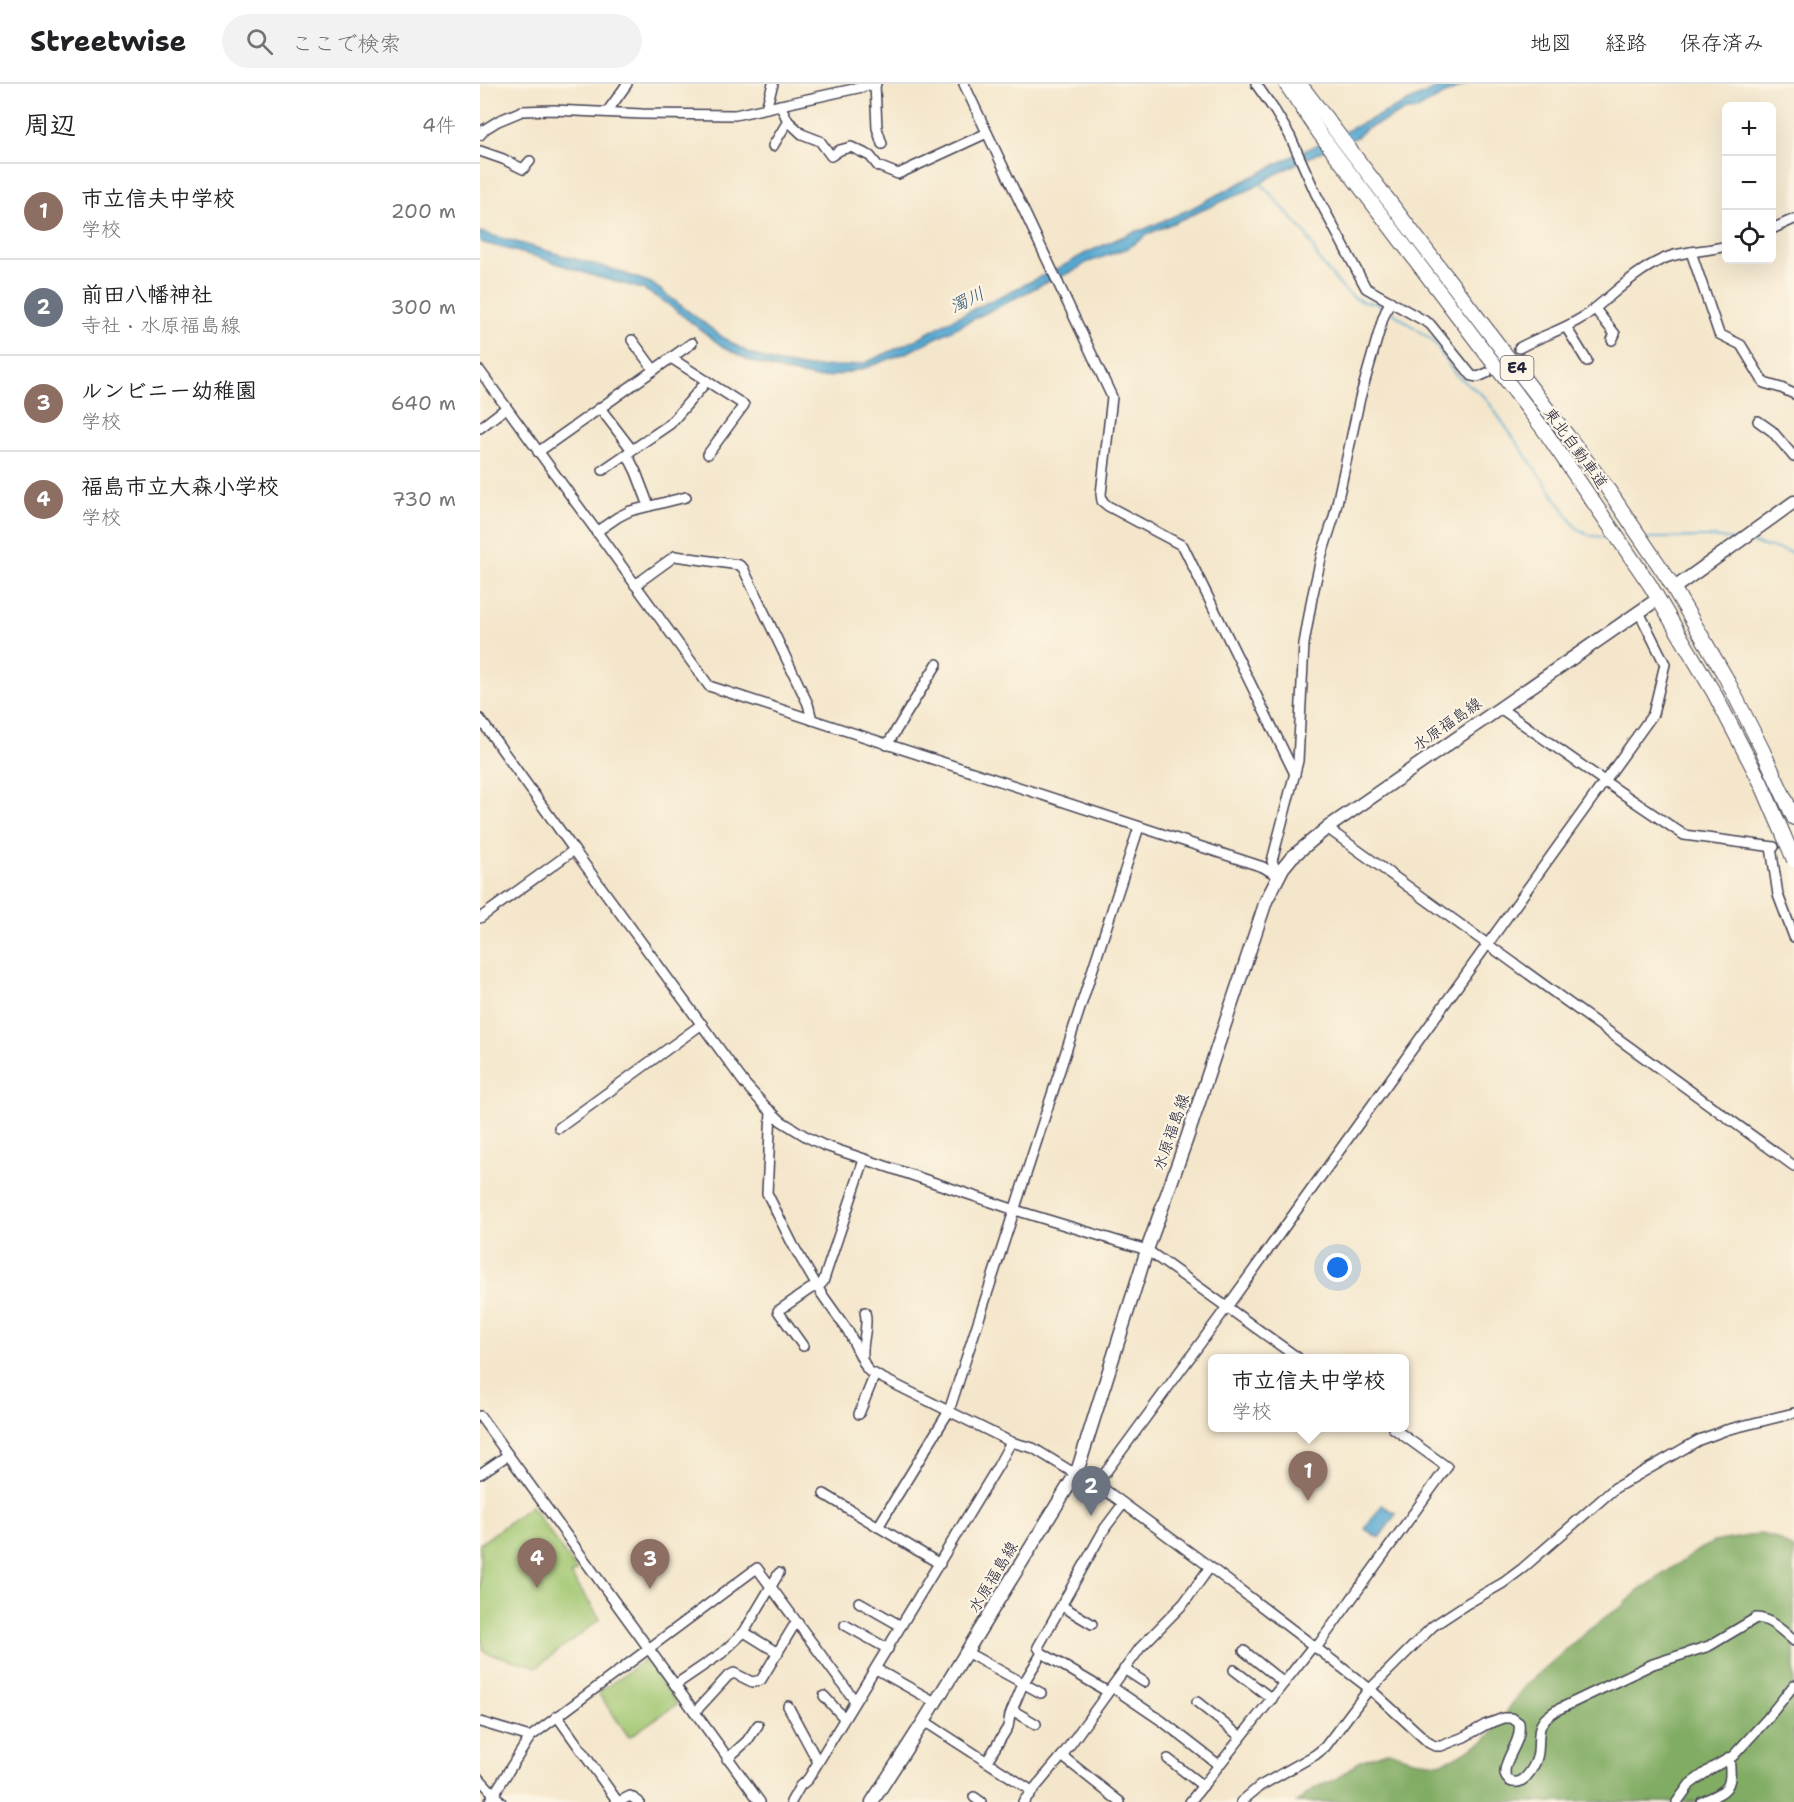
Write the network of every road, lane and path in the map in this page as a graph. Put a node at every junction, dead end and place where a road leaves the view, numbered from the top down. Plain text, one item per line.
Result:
1 (627, 84) edge
2 (773, 84) edge
3 (876, 84) edge
4 (964, 84) edge
5 (1256, 84) edge
6 (1286, 84) edge
7 (1299, 84) edge
8 (780, 105) junction
9 (766, 108) junction
10 (607, 112) junction
11 (788, 121) junction
12 (1326, 131) junction
13 (987, 133) junction
14 (480, 135) edge
15 (882, 144) dead end
16 (773, 146) dead end
17 (480, 151) edge
18 (530, 161) dead end
19 (1794, 219) edge
20 (1776, 227) edge
21 (1722, 247) edge
22 (1691, 252) junction
23 (1390, 302) junction
24 (1595, 309) junction
25 (1566, 327) junction
26 (632, 340) dead end
27 (1612, 340) dead end
28 (692, 343) dead end
29 (1519, 348) dead end
30 (670, 358) junction
31 (1587, 361) dead end
32 (654, 370) junction
33 (480, 371) edge
34 (1488, 373) dead end
35 (708, 381) junction
36 (1794, 394) edge
37 (506, 408) junction
38 (600, 408) junction
39 (1758, 421) dead end
40 (480, 428) edge
41 (538, 452) junction
42 (629, 452) junction
43 (708, 454) dead end
44 (1794, 457) edge
45 (603, 470) dead end
46 (686, 497) dead end
47 (1794, 502) edge
48 (649, 506) junction
49 (596, 532) junction
50 (1672, 582) junction
51 (634, 585) junction
52 (1652, 603) dead end
53 (1639, 612) junction
54 (937, 664) dead end
55 (1500, 708) junction
56 (480, 719) edge
57 (812, 720) junction
58 (887, 745) junction
59 (1295, 774) junction
60 (1604, 781) junction
61 (1794, 818) edge
62 (1139, 827) junction
63 (1327, 828) junction
64 (574, 850) junction
65 (1794, 860) edge
66 (1278, 876) junction
67 (480, 918) edge
68 (1794, 938) edge
69 (1487, 945) junction
70 (702, 1024) junction
71 (771, 1112) junction
72 (559, 1128) dead end
73 (864, 1160) junction
74 (1794, 1166) edge
75 (1015, 1209) junction
76 (1147, 1250) junction
77 (817, 1287) junction
78 (1227, 1307) junction
79 (865, 1311) dead end
80 (803, 1346) dead end
81 (1291, 1354) edge
82 (862, 1356) junction
83 (875, 1374) junction
84 (949, 1411) junction
85 (1794, 1413) edge
86 (859, 1414) dead end
87 (480, 1416) edge
88 (1399, 1432) edge
89 (1011, 1442) junction
90 (508, 1455) junction
91 (1077, 1472) junction
92 (480, 1474) edge
93 (1097, 1484) junction
94 (824, 1494) dead end
95 (1123, 1504) junction
96 (878, 1527) junction
97 (940, 1564) junction
98 (1210, 1567) junction
99 (779, 1572) dead end
100 (771, 1587) junction
101 (859, 1602) dead end
102 (1062, 1606) junction
103 (798, 1623) junction
104 (1092, 1624) dead end
105 (845, 1625) dead end
106 (901, 1626) junction
107 (744, 1632) junction
108 (1794, 1641) edge
109 (1315, 1647) junction
110 (649, 1649) junction
111 (888, 1649) junction
112 (1244, 1651) dead end
113 (966, 1652) junction
114 (778, 1653) junction
115 (1042, 1653) junction
116 (876, 1669) junction
117 (1124, 1669) junction
118 (1234, 1670) dead end
119 (1144, 1682) dead end
120 (1284, 1683) junction
121 (1023, 1684) junction
122 (675, 1685) junction
123 (1794, 1685) edge
124 (1370, 1689) junction
125 (1110, 1690) junction
126 (1041, 1693) dead end
127 (824, 1696) dead end
128 (1272, 1699) junction
129 (855, 1701) junction
130 (935, 1702) junction
131 (1197, 1702) dead end
132 (788, 1706) dead end
133 (1012, 1710) junction
134 (695, 1712) junction
135 (556, 1716) junction
136 (844, 1718) junction
137 (924, 1721) junction
138 (480, 1722) edge
139 (1036, 1724) dead end
140 (758, 1725) dead end
141 (530, 1737) junction
142 (1241, 1737) junction
143 (1062, 1756) junction
144 (727, 1758) junction
145 (1729, 1758) junction
146 (1168, 1759) dead end
147 (987, 1761) junction
148 (818, 1762) junction
149 (1219, 1765) junction
150 (480, 1779) edge
151 (1203, 1786) junction
152 (1032, 1791) junction
153 (480, 1795) edge
154 (493, 1799) edge
155 (618, 1802) edge
156 (639, 1802) edge
157 (760, 1802) edge
158 (791, 1802) edge
159 (872, 1802) edge
160 (1023, 1802) edge
161 (1120, 1802) edge
162 (1190, 1802) edge
163 (1241, 1802) edge
164 (1677, 1802) edge
165 (1702, 1802) edge

1 - 10 street
2 - 9 street
3 - 8 street
3 - 15 street
4 - 13 street
5 - 23 street
6 - 12 highway, 東北自動車道 / E4
7 - 12 highway, 東北自動車道 / E4
8 - 9 street
8 - 11 street
9 - 10 street
10 - 14 street
11 - 13 street
11 - 16 street
12 - 50 highway, 東北自動車道 / E4
12 - 65 highway, 東北自動車道 / E4, bridge
13 - 59 street
17 - 18 street
19 - 20 street
21 - 22 street
22 - 24 street
22 - 36 street
23 - 34 street
23 - 59 street
24 - 25 street
24 - 27 street
25 - 29 street
25 - 31 street
26 - 32 street
28 - 30 street
30 - 32 street
30 - 35 street
32 - 38 street
33 - 37 street
35 - 42 street
35 - 43 street
37 - 40 street
37 - 41 street
38 - 41 street
38 - 42 street
39 - 44 street
41 - 49 street
42 - 45 street
42 - 48 street
46 - 48 street
47 - 50 main road
48 - 49 street
49 - 51 street
50 - 61 highway, 東北自動車道 / E4
51 - 57 street
51 - 57 street
52 - 53 main road, 水原福島線
53 - 55 main road, 水原福島線
53 - 60 street
54 - 58 street
55 - 60 street
55 - 63 main road, 水原福島線
56 - 64 street
57 - 58 street
58 - 62 street
59 - 66 street
60 - 68 street
60 - 69 street
62 - 66 street
62 - 75 street
63 - 66 main road, 水原福島線
63 - 69 street
64 - 67 street
64 - 70 street
66 - 76 main road, 水原福島線
69 - 74 street
69 - 78 street
70 - 71 street
70 - 72 street
71 - 73 street
71 - 77 street
73 - 75 street
73 - 77 street
75 - 76 street
75 - 84 street
76 - 78 street
76 - 91 main road, 水原福島線
77 - 80 street
77 - 82 street
78 - 81 street
78 - 93 street
79 - 82 street
82 - 83 street
83 - 84 street
83 - 86 street
84 - 89 street
84 - 96 street
85 - 124 street
87 - 90 street
88 - 109 street
89 - 91 street
89 - 97 street
90 - 92 street
90 - 110 street
91 - 93 street
91 - 113 main road, 水原福島線
93 - 95 street
94 - 96 street
95 - 98 street
95 - 102 street
96 - 97 street
97 - 106 street
98 - 109 street
98 - 117 street
99 - 100 street
100 - 103 street
100 - 107 street
100 - 110 street
101 - 106 street
102 - 104 street
102 - 115 street
103 - 114 street
103 - 129 street
105 - 111 street
106 - 111 street
107 - 114 street
107 - 122 street
108 - 124 street
109 - 120 street
109 - 124 street
110 - 122 street
110 - 135 street
111 - 116 street
112 - 120 street
113 - 121 street
113 - 130 main road, 水原福島線
114 - 134 street
115 - 121 street
115 - 125 street
116 - 129 street
116 - 130 street
117 - 119 street
117 - 125 street
118 - 128 street
120 - 128 street
121 - 126 street
121 - 133 street
122 - 134 street
123 - 145 street
124 - 163 street
125 - 143 street
125 - 149 street
127 - 136 street
128 - 142 street
129 - 136 street
130 - 137 main road, 水原福島線
131 - 142 street
132 - 148 street
133 - 139 street
133 - 147 street
134 - 144 street
135 - 141 street
135 - 155 street
136 - 148 street
137 - 147 street
137 - 159 main road, 水原福島線
138 - 141 street
140 - 144 street
141 - 154 street
142 - 149 street
143 - 152 street
143 - 161 street
144 - 157 street
145 - 164 street
145 - 165 street
146 - 151 street
147 - 152 street
148 - 158 street
149 - 151 street
150 - 154 street
151 - 162 street
152 - 160 street
153 - 154 street
155 - 156 street

